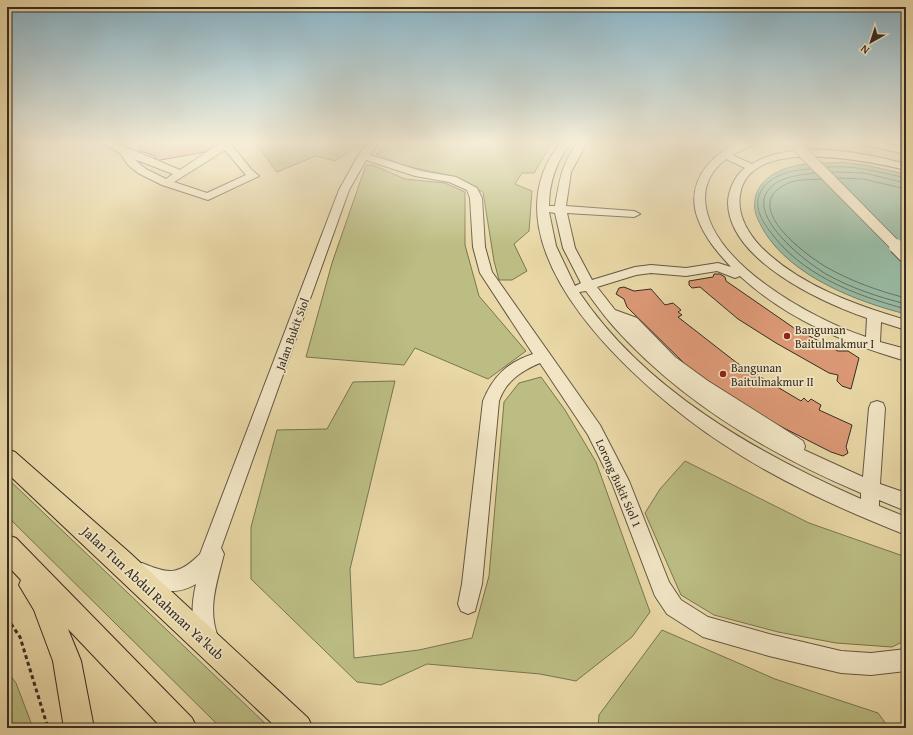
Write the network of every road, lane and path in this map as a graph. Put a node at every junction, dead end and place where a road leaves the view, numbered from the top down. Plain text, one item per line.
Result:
1 (155, 177) edge
2 (174, 177) edge
3 (251, 177) edge
4 (352, 177) edge
5 (443, 177) edge
6 (547, 177) edge
7 (564, 177) edge
8 (705, 177) edge
9 (741, 177) edge
10 (832, 177) edge
11 (836, 177) edge
12 (166, 183) junction
13 (543, 209) junction
14 (560, 210) junction
15 (634, 214) dead end
16 (906, 244) edge
17 (906, 256) edge
18 (735, 274) dead end
19 (589, 286) junction
20 (570, 290) junction
21 (874, 316) junction
22 (906, 325) edge
23 (874, 346) junction
24 (906, 355) edge
25 (543, 356) junction
26 (877, 408) dead end
27 (7, 459) edge
28 (870, 489) junction
29 (906, 502) edge
30 (869, 512) junction
31 (906, 526) edge
32 (220, 529) junction
33 (7, 547) edge
34 (12, 560) edge
35 (121, 562) junction
36 (468, 604) dead end
37 (7, 618) edge
38 (213, 650) junction
39 (906, 660) edge
40 (48, 728) edge
41 (79, 728) edge
42 (182, 728) edge
43 (298, 728) edge

1 - 12 street
2 - 12 street
3 - 12 street
4 - 32 street, Jalan Bukit Siol
5 - 25 street, Lorong Bukit Siol 1
6 - 13 street
7 - 14 street
8 - 23 street
9 - 21 street
10 - 17 street, bridge
11 - 16 street
13 - 14 street
13 - 20 street
14 - 15 street
14 - 19 street
18 - 19 street
19 - 20 street
19 - 28 street
20 - 30 street
21 - 22 street
21 - 23 street
23 - 24 street
25 - 36 street
25 - 39 street, Lorong Bukit Siol 1
26 - 28 street
27 - 35 main road, Jalan Tun Abdul Rahman Ya'kub
28 - 29 street
28 - 30 street
30 - 31 street
32 - 35 street
32 - 38 street
33 - 42 main road
34 - 41 main road
35 - 38 main road, Jalan Tun Abdul Rahman Ya'kub
37 - 40 path
38 - 43 main road, Jalan Tun Abdul Rahman Ya'kub

